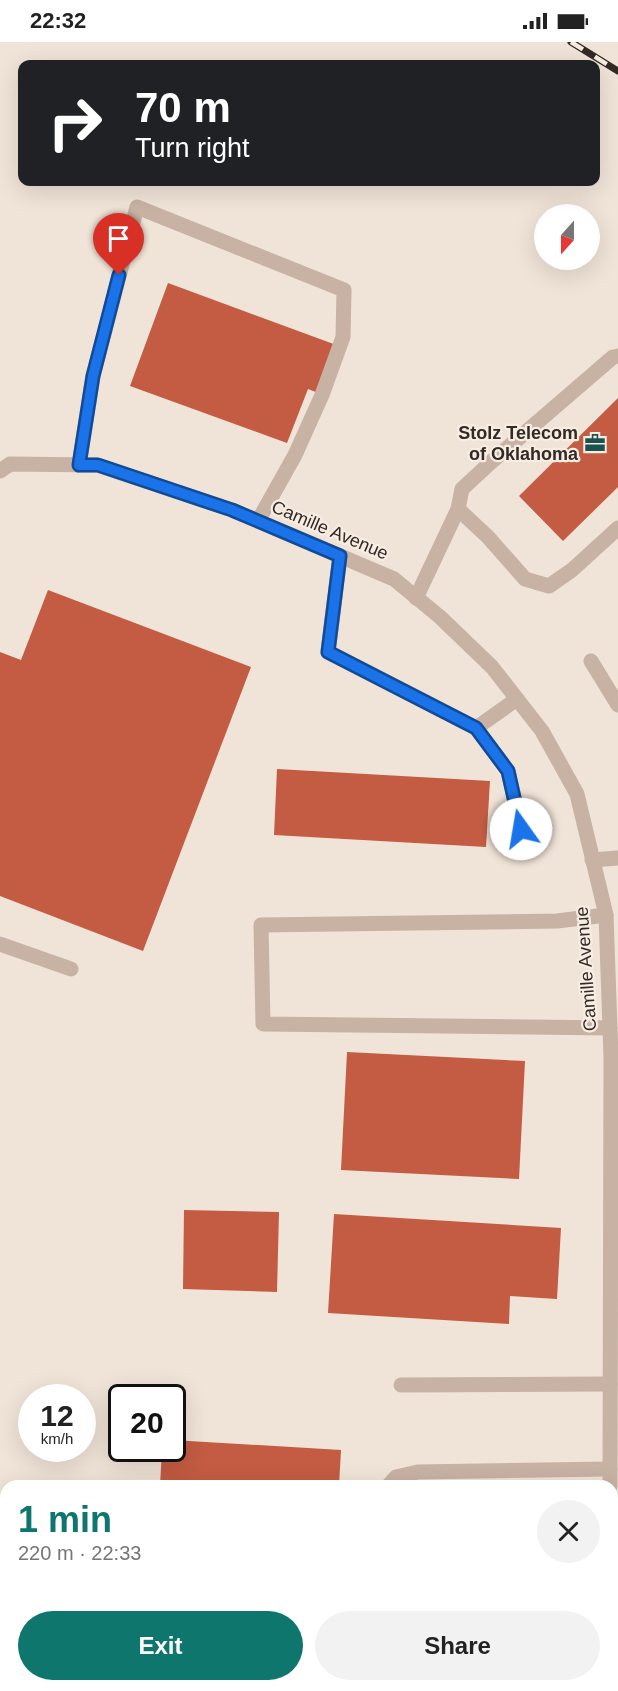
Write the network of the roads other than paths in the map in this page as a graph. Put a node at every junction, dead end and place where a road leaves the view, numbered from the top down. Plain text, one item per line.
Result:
1 (618, 356) edge
2 (79, 465) junction
3 (0, 471) edge
4 (458, 509) junction
5 (258, 521) junction
6 (618, 528) edge
7 (340, 556) junction
8 (416, 598) junction
9 (591, 661) dead end
10 (518, 699) junction
11 (618, 705) edge
12 (476, 728) junction
13 (521, 829) dead end
14 (618, 858) edge
15 (592, 860) junction
16 (606, 915) junction
17 (0, 944) edge
18 (71, 969) dead end
19 (610, 1028) junction
20 (615, 1076) edge
21 (614, 1354) edge
22 (610, 1384) junction
23 (400, 1385) dead end
24 (610, 1469) junction
25 (394, 1480) edge
26 (610, 1480) edge

1 - 4 street
2 - 3 street, Camille Avenue
2 - 5 street, Camille Avenue
2 - 5 street
4 - 6 street
4 - 8 street
5 - 7 street, Camille Avenue
7 - 8 street, Camille Avenue
7 - 12 street
8 - 10 street, Camille Avenue
9 - 11 street
10 - 12 street
10 - 15 street, Camille Avenue
12 - 13 street
14 - 15 street
15 - 16 street, Camille Avenue
16 - 19 street, Camille Avenue
16 - 19 street
17 - 18 street
19 - 20 street, Camille Avenue
20 - 21 street, Camille Avenue
21 - 22 street, Camille Avenue
22 - 23 street
22 - 24 street, Camille Avenue
24 - 25 street
24 - 26 street, Camille Avenue

